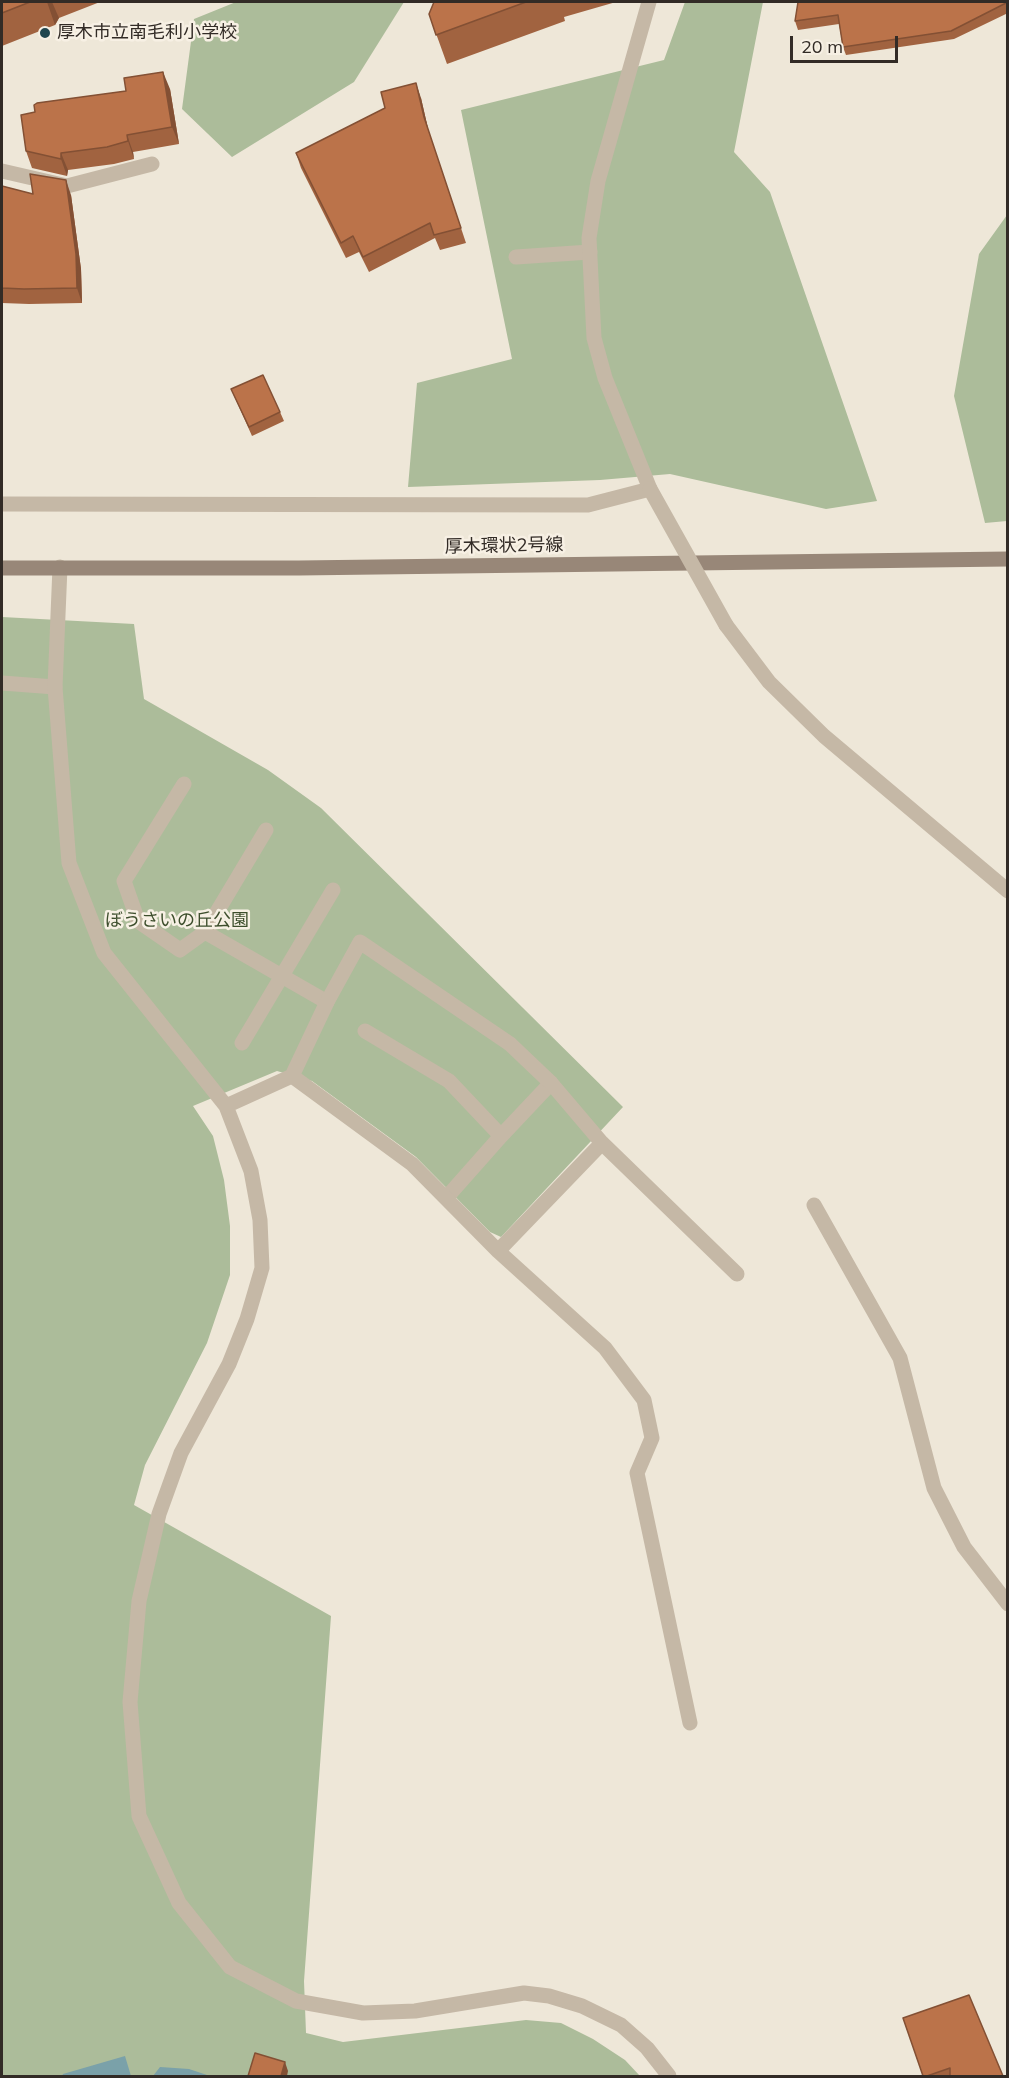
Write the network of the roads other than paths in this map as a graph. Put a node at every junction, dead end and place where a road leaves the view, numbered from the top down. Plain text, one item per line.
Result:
1 (649, 2) edge
2 (152, 164) dead end
3 (2, 171) edge
4 (590, 252) junction
5 (516, 256) dead end
6 (650, 489) junction
7 (2, 504) edge
8 (1008, 559) edge
9 (60, 567) junction
10 (2, 568) edge
11 (2, 683) edge
12 (56, 687) junction
13 (184, 784) dead end
14 (266, 830) dead end
15 (333, 890) dead end
16 (1008, 891) edge
17 (206, 932) junction
18 (282, 976) junction
19 (327, 1002) junction
20 (365, 1030) dead end
21 (242, 1043) dead end
22 (292, 1076) junction
23 (551, 1083) junction
24 (226, 1106) junction
25 (501, 1136) junction
26 (602, 1143) junction
27 (447, 1197) junction
28 (814, 1205) dead end
29 (498, 1251) junction
30 (737, 1274) dead end
31 (1008, 1604) edge
32 (690, 1723) dead end
33 (669, 2076) edge

1 - 4 street
2 - 3 street
4 - 5 street
4 - 6 street
6 - 7 street
6 - 16 street, bridge
8 - 9 street, 厚木環状2号線
9 - 10 street, 厚木環状2号線
9 - 12 street
11 - 12 street
12 - 24 street
13 - 17 street
14 - 17 street
15 - 18 street
17 - 18 street
18 - 19 street
18 - 21 street
19 - 22 street
19 - 23 street
20 - 25 street
22 - 24 street
22 - 27 street
23 - 25 street
23 - 26 street
24 - 33 street
25 - 27 street
26 - 29 street
26 - 30 street
27 - 29 street
28 - 31 street
29 - 32 street

